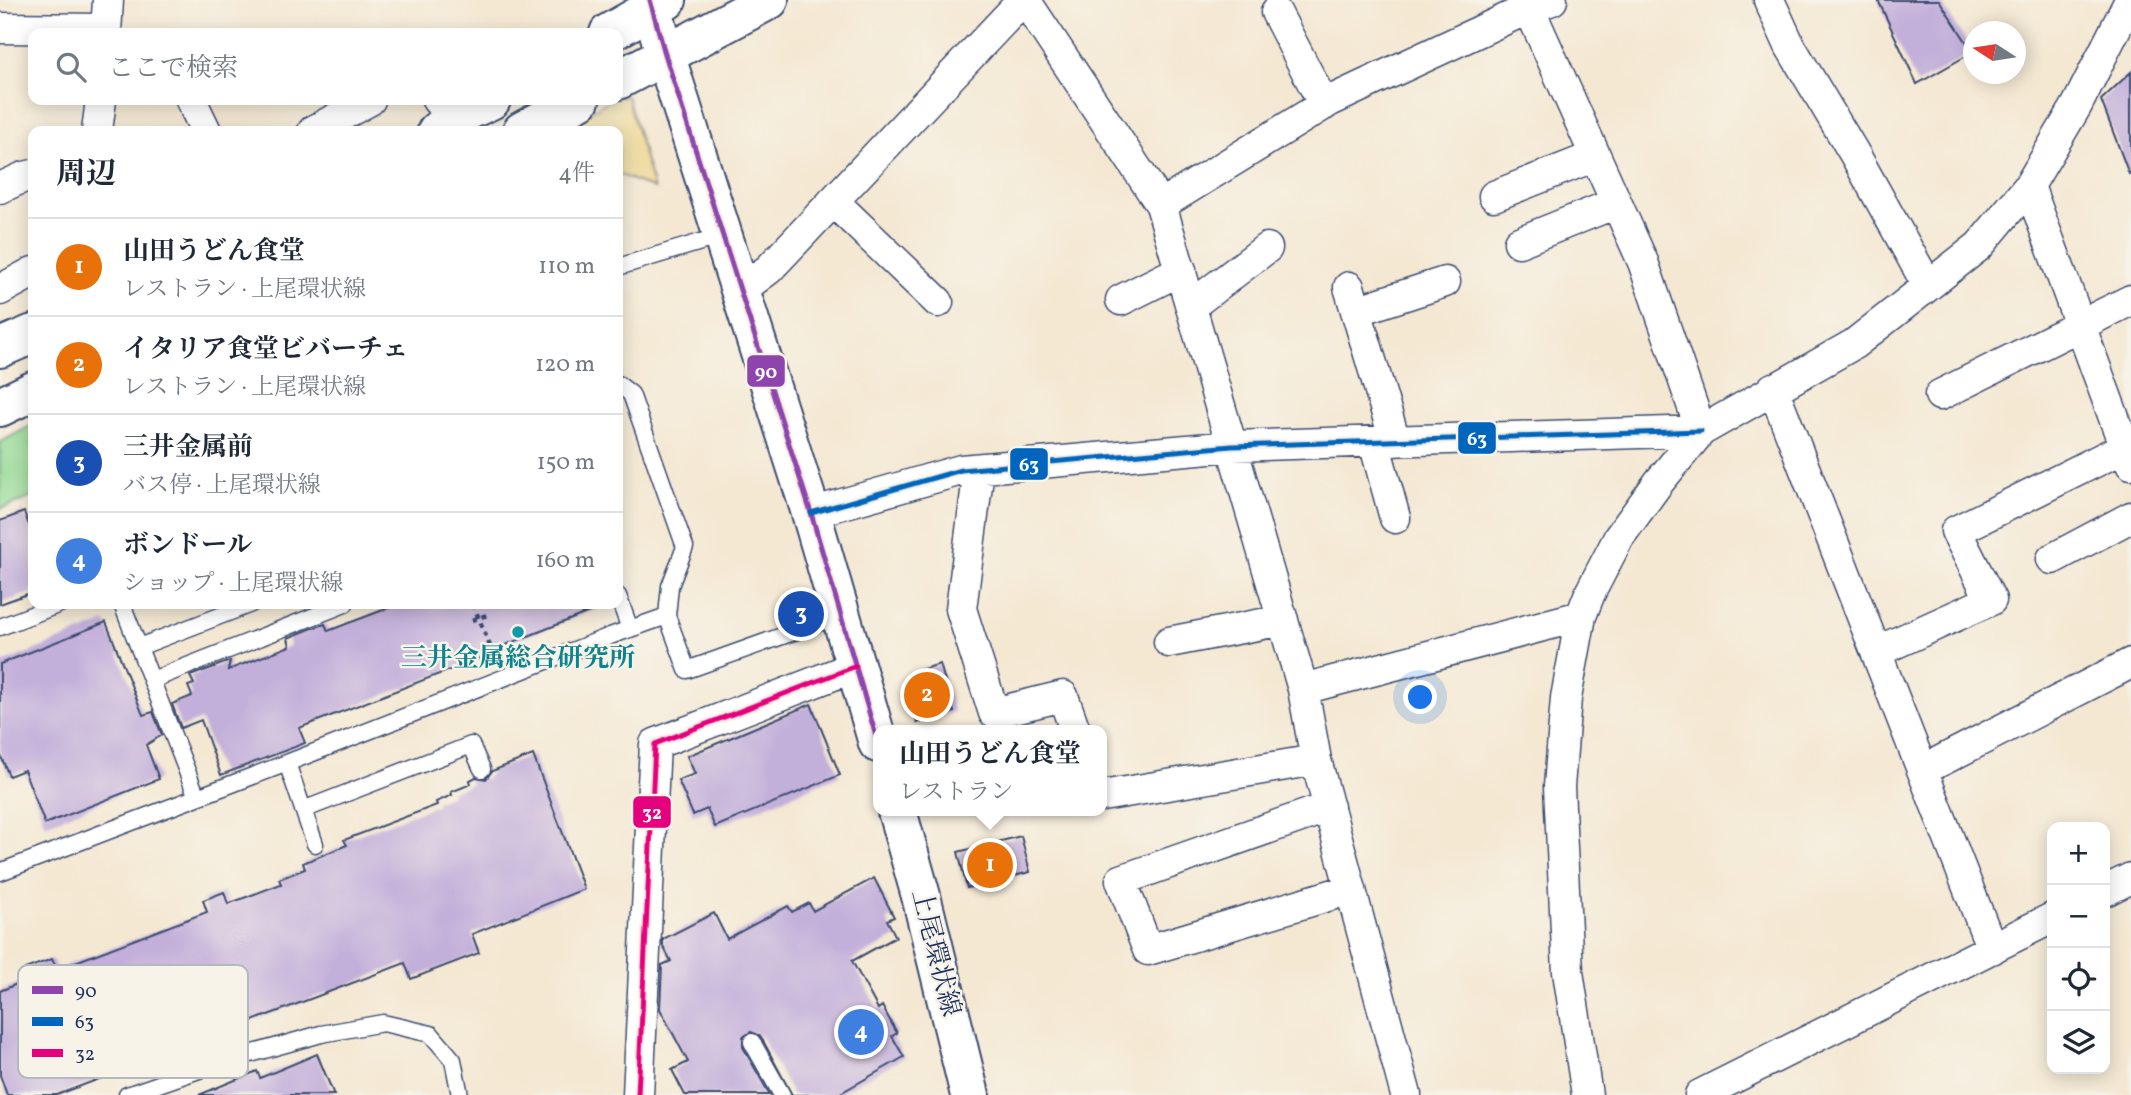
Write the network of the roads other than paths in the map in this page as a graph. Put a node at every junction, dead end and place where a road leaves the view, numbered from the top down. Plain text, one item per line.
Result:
1 (108, 0) edge
2 (769, 0) edge
3 (1024, 0) edge
4 (1769, 0) edge
5 (656, 2) edge
6 (1541, 4) edge
7 (1276, 12) dead end
8 (2124, 13) edge
9 (0, 28) edge
10 (106, 28) edge
11 (617, 28) edge
12 (28, 29) edge
13 (665, 54) junction
14 (2131, 56) edge
15 (623, 77) edge
16 (100, 105) edge
17 (193, 105) edge
18 (361, 105) edge
19 (571, 105) edge
20 (1324, 105) junction
21 (98, 126) edge
22 (204, 126) edge
23 (322, 126) edge
24 (531, 126) edge
25 (1595, 156) junction
26 (28, 176) edge
27 (2029, 186) junction
28 (0, 188) edge
29 (1494, 196) dead end
30 (833, 201) junction
31 (1616, 203) junction
32 (1161, 205) junction
33 (724, 235) junction
34 (1518, 242) dead end
35 (1267, 248) dead end
36 (623, 265) edge
37 (1181, 270) junction
38 (28, 275) edge
39 (1445, 282) dead end
40 (1928, 286) junction
41 (0, 290) edge
42 (741, 290) junction
43 (1122, 300) dead end
44 (2131, 300) edge
45 (938, 302) dead end
46 (1191, 306) junction
47 (2081, 325) junction
48 (623, 388) edge
49 (1773, 388) junction
50 (28, 393) edge
51 (1940, 395) dead end
52 (0, 407) edge
53 (1701, 431) junction
54 (1385, 441) junction
55 (1232, 446) junction
56 (2128, 455) edge
57 (979, 469) junction
58 (811, 513) junction
59 (2131, 517) edge
60 (1395, 518) dead end
61 (2052, 559) dead end
62 (47, 609) edge
63 (124, 609) edge
64 (238, 609) edge
65 (332, 609) edge
66 (623, 609) edge
67 (841, 615) junction
68 (667, 616) junction
69 (1581, 616) junction
70 (1283, 620) junction
71 (0, 627) edge
72 (630, 629) junction
73 (1169, 642) dead end
74 (139, 647) junction
75 (1877, 652) junction
76 (2131, 663) edge
77 (856, 666) junction
78 (152, 680) junction
79 (1303, 689) junction
80 (1073, 725) edge
81 (873, 726) edge
82 (1317, 760) junction
83 (287, 763) junction
84 (482, 769) dead end
85 (1923, 770) junction
86 (1107, 795) edge
87 (197, 797) junction
88 (1329, 807) junction
89 (303, 810) junction
90 (898, 816) edge
91 (315, 844) dead end
92 (0, 872) edge
93 (2131, 878) edge
94 (2110, 888) edge
95 (1351, 889) junction
96 (2047, 921) edge
97 (1992, 949) junction
98 (752, 1042) dead end
99 (248, 1055) edge
100 (176, 1078) edge
101 (127, 1095) edge
102 (460, 1095) edge
103 (638, 1095) edge
104 (782, 1095) edge
105 (970, 1095) edge
106 (1406, 1095) edge
107 (1587, 1095) edge
108 (1700, 1095) edge

1 - 10 street
2 - 13 main road
3 - 30 street
3 - 32 street
4 - 40 street
5 - 11 main road
5 - 13 main road
6 - 20 street
6 - 25 street
7 - 20 street
8 - 14 street
8 - 27 street
9 - 12 street
13 - 15 main road
13 - 33 main road
16 - 21 street
17 - 22 street
18 - 23 street
19 - 24 main road
20 - 32 street
25 - 29 street
25 - 31 street
26 - 28 street
27 - 40 street
27 - 47 street
30 - 42 street
30 - 45 street
31 - 34 street
31 - 53 street
32 - 37 street
33 - 36 lane
33 - 42 main road
35 - 46 street
37 - 43 street
37 - 46 street
38 - 41 street
39 - 54 street
40 - 49 street
42 - 58 main road
44 - 47 street
46 - 55 street
47 - 51 street
47 - 56 street
48 - 68 lane
49 - 53 street
49 - 75 street
50 - 52 main road
53 - 54 street
53 - 69 street
54 - 55 street
54 - 60 street
55 - 57 street
55 - 70 street
56 - 75 street
57 - 58 street
57 - 80 street
58 - 67 main road
59 - 61 street
62 - 71 lane
63 - 74 lane
64 - 74 lane
65 - 78 lane
66 - 72 lane
67 - 68 lane
67 - 77 main road
68 - 72 lane
69 - 79 street
69 - 107 street
70 - 73 street
70 - 79 street
72 - 83 lane
74 - 78 lane
75 - 85 street
76 - 85 street
77 - 81 main road
77 - 103 street
78 - 87 lane
79 - 82 street
82 - 86 street
82 - 88 street
83 - 87 lane
83 - 89 lane
84 - 89 lane
85 - 97 street
87 - 92 lane
88 - 95 street
88 - 95 street
89 - 91 lane
90 - 105 main road, 上尾環状線
93 - 94 street
95 - 106 street
96 - 97 street
97 - 108 street
98 - 104 lane
99 - 102 lane
100 - 101 lane

